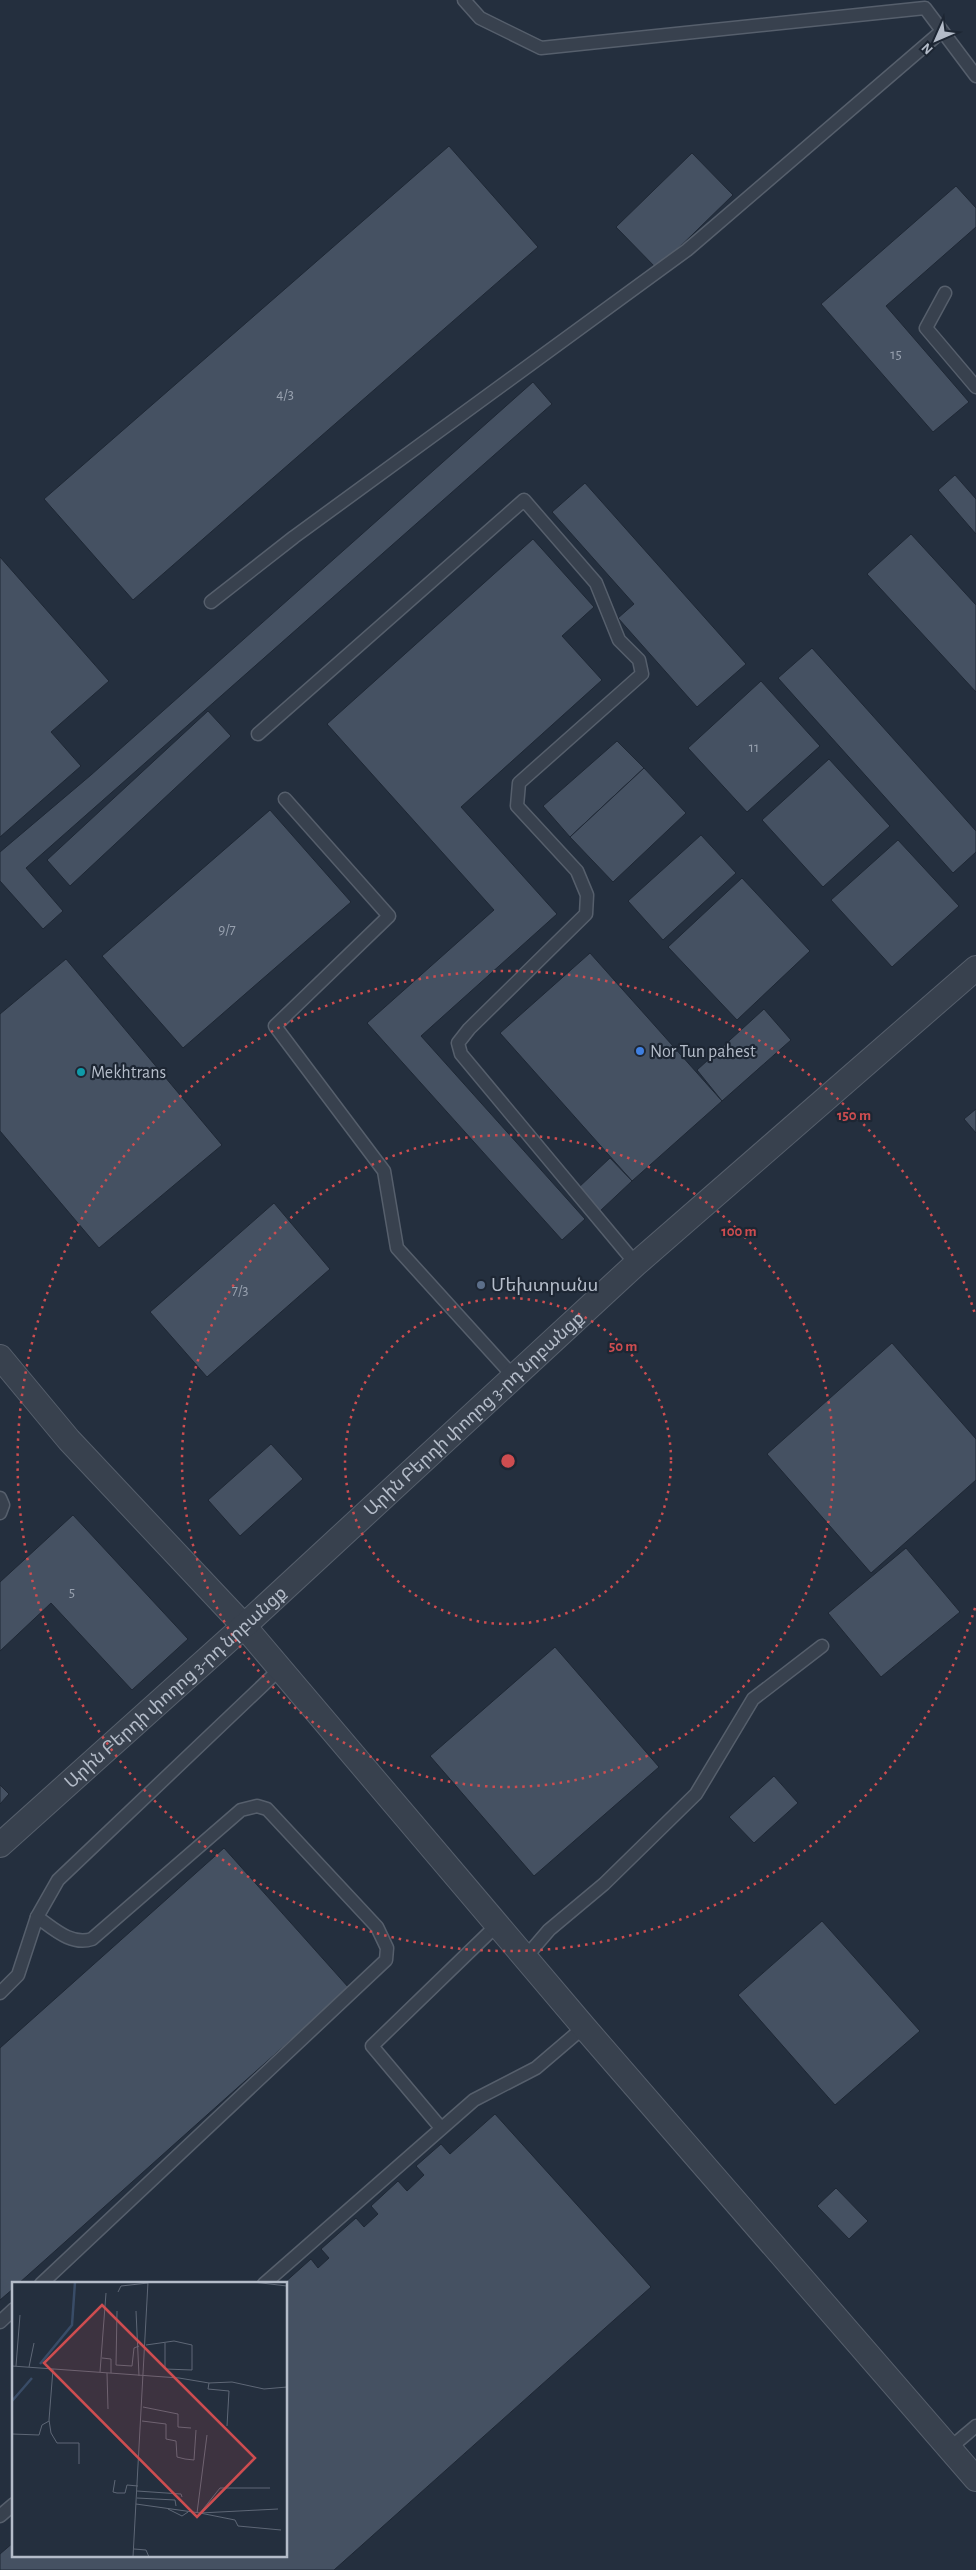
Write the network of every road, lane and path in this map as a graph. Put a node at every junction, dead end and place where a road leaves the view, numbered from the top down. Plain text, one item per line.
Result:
1 (464, 0) edge
2 (919, 3) edge
3 (942, 32) junction
4 (976, 76) edge
5 (945, 293) dead end
6 (976, 387) edge
7 (211, 602) dead end
8 (258, 734) dead end
9 (285, 799) dead end
10 (976, 968) edge
11 (636, 1264) junction
12 (0, 1357) edge
13 (514, 1377) junction
14 (0, 1498) edge
15 (0, 1513) edge
16 (244, 1626) junction
17 (822, 1646) dead end
18 (281, 1668) junction
19 (0, 1845) edge
20 (36, 1917) junction
21 (497, 1925) junction
22 (525, 1958) junction
23 (0, 1993) edge
24 (584, 2027) junction
25 (441, 2128) junction
26 (42, 2282) edge
27 (266, 2282) edge
28 (12, 2311) edge
29 (0, 2322) edge
30 (976, 2426) edge
31 (950, 2448) junction
32 (976, 2479) edge
33 (12, 2506) edge
34 (0, 2516) edge

1 - 2 lane
2 - 3 lane
3 - 4 lane
3 - 7 lane
5 - 6 lane
8 - 11 lane
9 - 13 lane
10 - 11 street, Արին Բերդի փողոց 3-րդ նրբանցք
11 - 13 street, Արին Բերդի փողոց 3-րդ նրբանցք
12 - 16 street
13 - 16 street, Արին Բերդի փողոց 3-րդ նրբանցք
14 - 15 lane
16 - 18 street
16 - 19 street, Արին Բերդի փողոց 3-րդ նրբանցք
17 - 22 lane
18 - 20 lane
18 - 21 street
20 - 23 lane
20 - 26 lane
21 - 22 street
21 - 25 lane
22 - 24 street
24 - 25 lane
24 - 31 street
25 - 27 lane
28 - 29 lane
30 - 31 lane
31 - 32 street
33 - 34 lane

